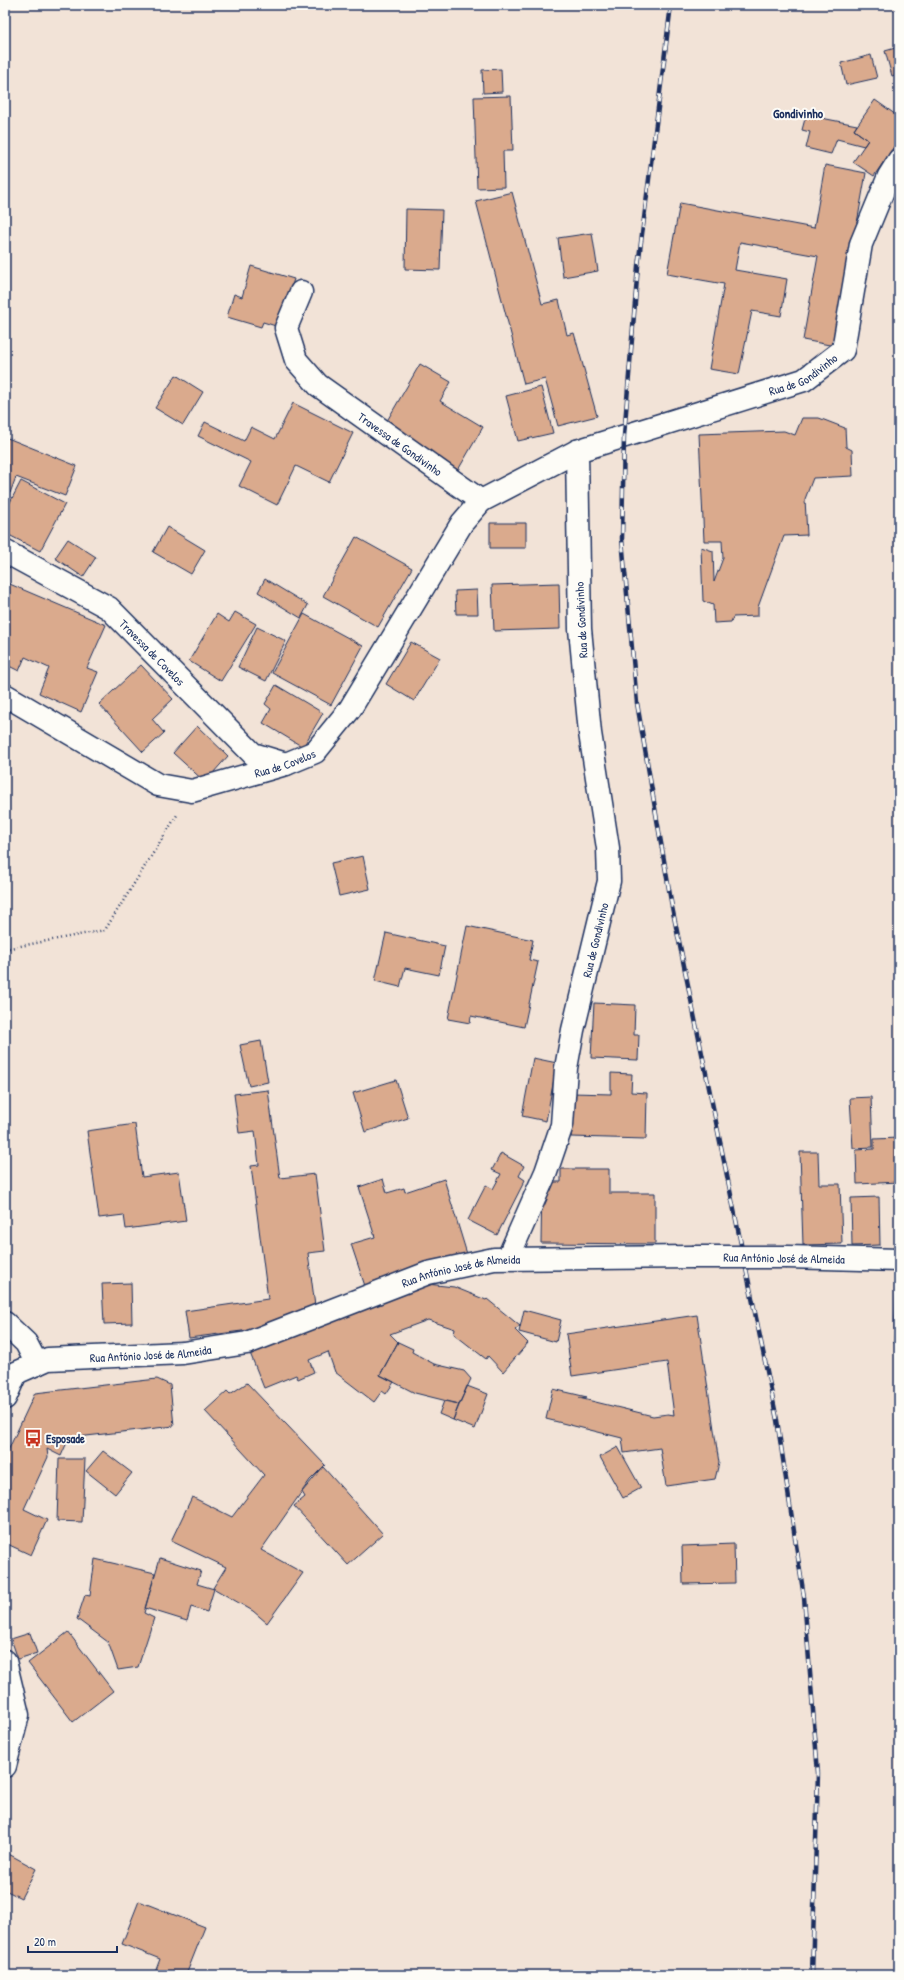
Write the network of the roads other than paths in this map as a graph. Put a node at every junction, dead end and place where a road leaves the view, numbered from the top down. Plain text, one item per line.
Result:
1 (899, 160) edge
2 (300, 292) dead end
3 (577, 451) junction
4 (481, 501) junction
5 (6, 552) dead end
6 (5, 695) edge
7 (286, 764) junction
8 (508, 1258) junction
9 (899, 1260) edge
10 (5, 1323) edge
11 (37, 1364) junction
12 (5, 1398) edge
13 (5, 1661) edge
14 (5, 1766) edge

1 - 3 street, Rua de Gondivinho
2 - 4 street, Travessa de Gondivinho
3 - 4 street
3 - 8 street, Rua de Gondivinho
4 - 7 street, Rua de Covelos
5 - 7 street, Travessa de Covelos
6 - 7 street, Rua de Covelos
8 - 9 street, Rua António José de Almeida, bridge
8 - 11 street, Rua António José de Almeida
10 - 11 street
11 - 12 street, Rua António José de Almeida
13 - 14 street

